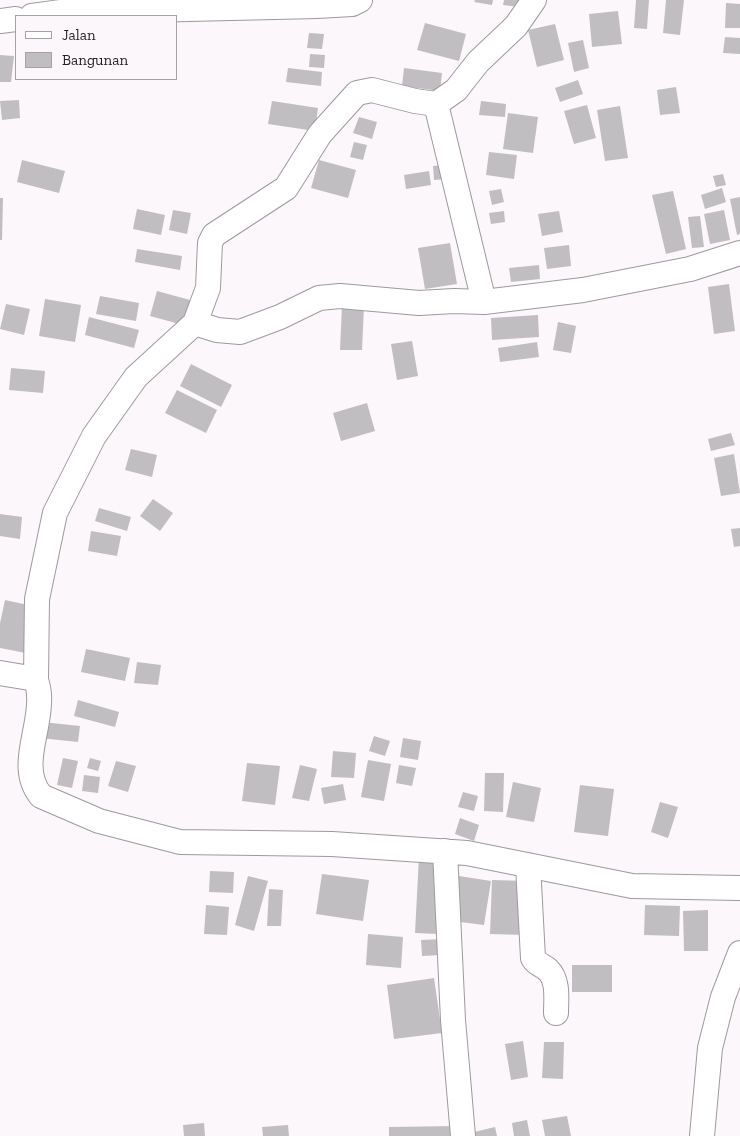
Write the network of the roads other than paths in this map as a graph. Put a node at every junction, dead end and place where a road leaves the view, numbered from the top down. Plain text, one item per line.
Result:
1 (360, 0) edge
2 (534, 0) edge
3 (39, 15) edge
4 (15, 19) edge
5 (0, 21) edge
6 (436, 104) junction
7 (740, 253) edge
8 (484, 302) junction
9 (195, 323) junction
10 (0, 673) edge
11 (36, 679) junction
12 (445, 852) junction
13 (528, 865) junction
14 (740, 888) edge
15 (740, 953) edge
16 (556, 1013) dead end
17 (463, 1136) edge
18 (702, 1136) edge

1 - 3 street
2 - 6 street
4 - 5 street
6 - 8 street
6 - 9 street
7 - 8 street
8 - 9 street
9 - 11 street
10 - 11 street
11 - 12 street
12 - 13 street
12 - 17 street
13 - 14 street
13 - 16 street
15 - 18 street

